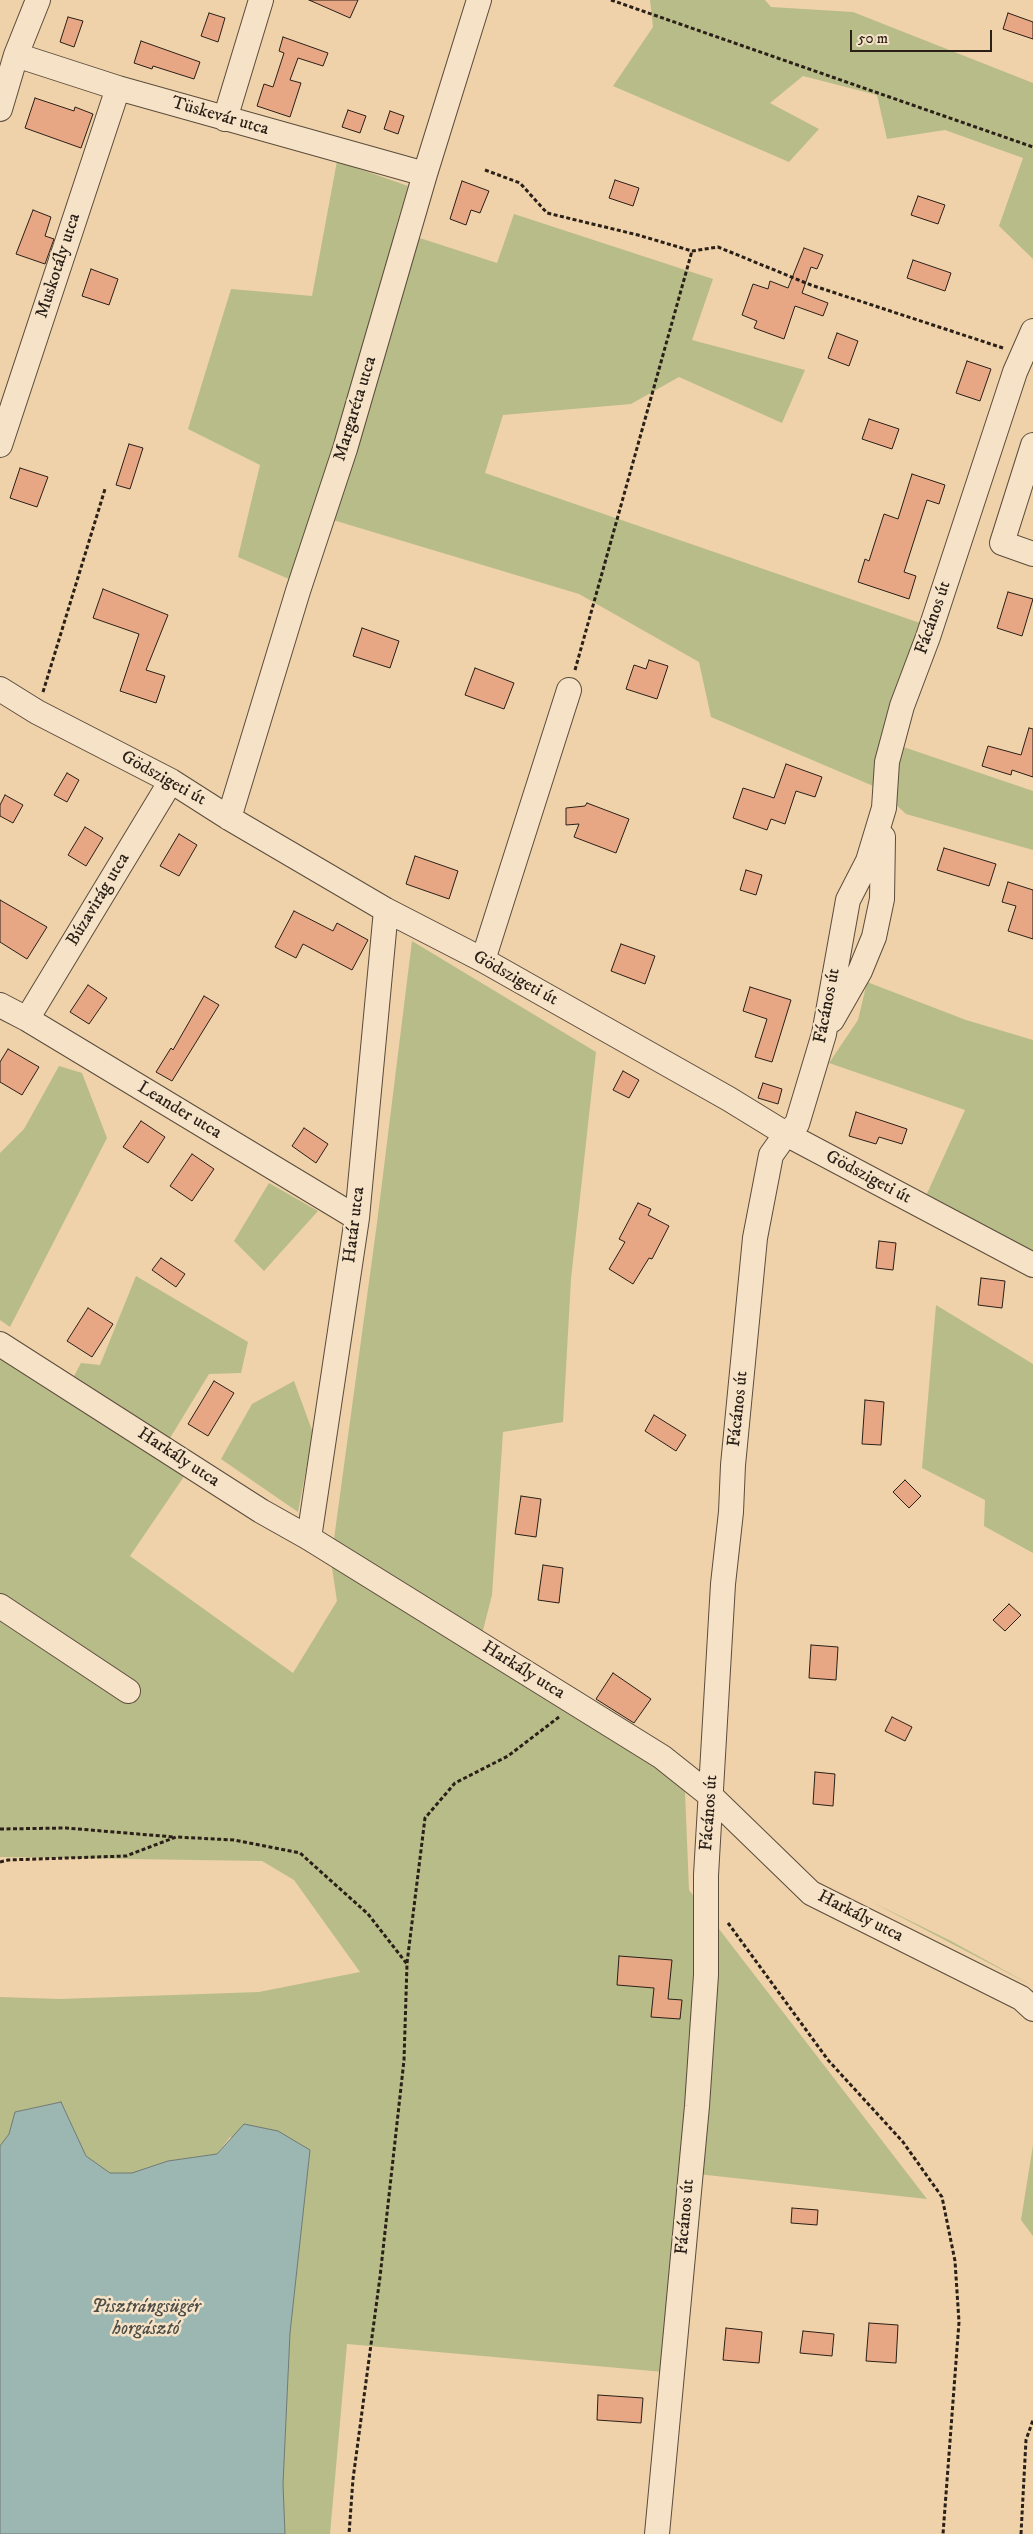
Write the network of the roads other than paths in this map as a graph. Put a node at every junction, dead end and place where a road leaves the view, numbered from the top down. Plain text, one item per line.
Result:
1 (36, 0) edge
2 (261, 0) edge
3 (479, 0) edge
4 (16, 55) junction
5 (118, 88) junction
6 (0, 110) edge
7 (225, 119) junction
8 (425, 174) junction
9 (1033, 331) edge
10 (0, 445) edge
11 (1033, 445) edge
12 (1033, 554) edge
13 (0, 689) edge
14 (569, 690) road end
15 (172, 781) junction
16 (884, 808) junction
17 (230, 818) junction
18 (386, 910) junction
19 (484, 960) junction
20 (0, 1005) edge
21 (27, 1019) junction
22 (824, 1034) junction
23 (786, 1134) junction
24 (357, 1218) junction
25 (1033, 1265) edge
26 (0, 1344) edge
27 (309, 1538) junction
28 (0, 1606) edge
29 (128, 1691) dead end
30 (711, 1796) junction
31 (1033, 2009) edge
32 (656, 2534) edge

1 - 4 street
2 - 7 street
3 - 8 street, Margaréta utca
4 - 5 street, Tüskevár utca
4 - 6 street
5 - 7 street, Tüskevár utca
5 - 10 street, Muskotály utca
7 - 8 street, Tüskevár utca
8 - 17 street, Margaréta utca
9 - 16 street, Fácános út
11 - 12 street
13 - 15 street, Gödszigeti út
14 - 19 street
15 - 17 street, Gödszigeti út
15 - 21 street, Búzavirág utca
16 - 22 street, Fácános út
16 - 22 street
17 - 18 street, Gödszigeti út
18 - 19 street, Gödszigeti út
18 - 24 street, Határ utca
19 - 23 street, Gödszigeti út
20 - 21 street, Leander utca
21 - 24 street, Leander utca
22 - 23 street, Fácános út
23 - 25 street, Gödszigeti út
23 - 30 street, Fácános út
24 - 27 street, Határ utca
26 - 27 street, Harkály utca
27 - 30 street, Harkály utca
28 - 29 street
30 - 31 street, Harkály utca
30 - 32 street, Fácános út

